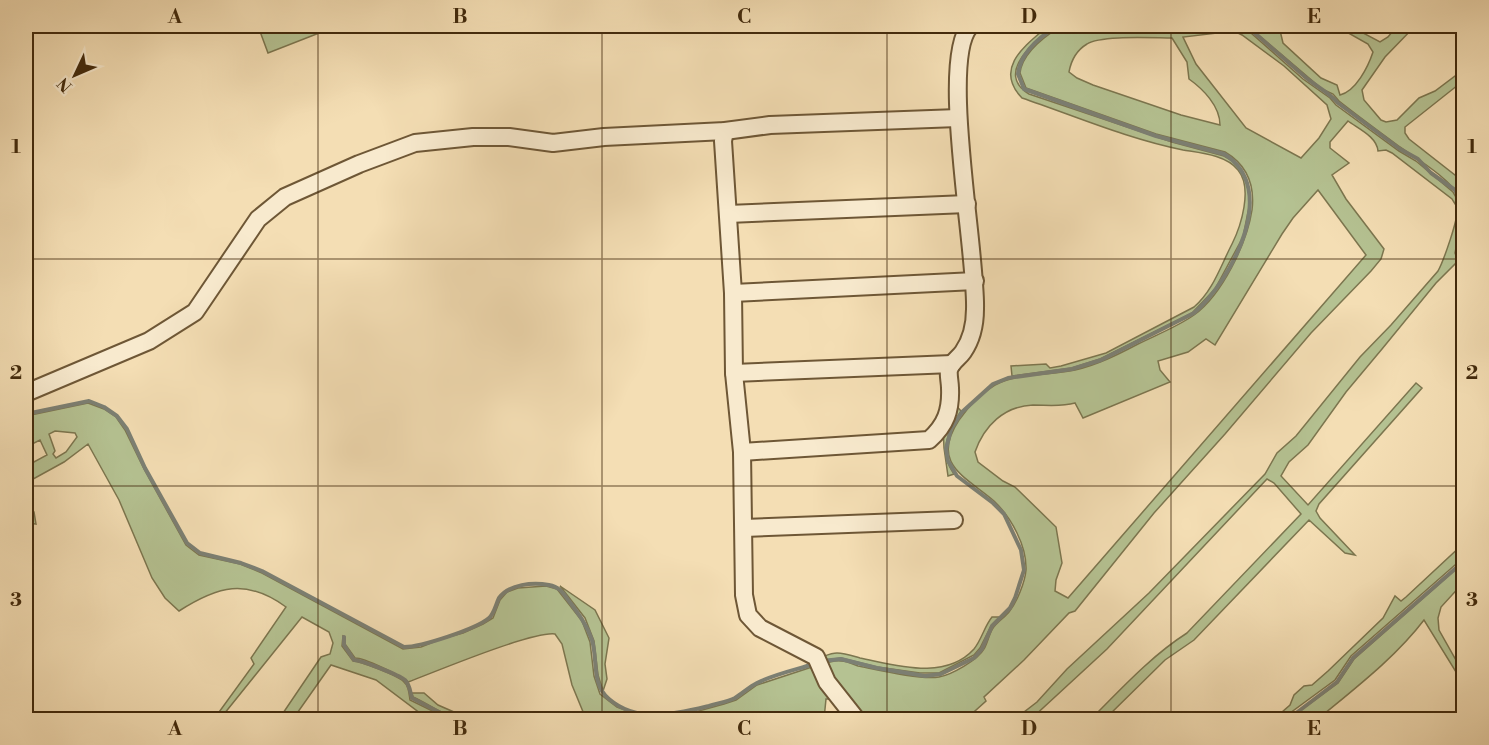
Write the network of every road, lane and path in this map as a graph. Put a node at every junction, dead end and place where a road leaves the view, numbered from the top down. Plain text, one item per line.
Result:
1 (964, 30) edge
2 (958, 118) junction
3 (726, 131) junction
4 (967, 204) junction
5 (728, 214) junction
6 (975, 281) junction
7 (733, 293) junction
8 (952, 364) junction
9 (734, 373) junction
10 (26, 393) edge
11 (742, 452) junction
12 (954, 520) dead end
13 (744, 528) junction
14 (857, 720) edge

1 - 2 street
2 - 3 street
2 - 4 street
3 - 5 street
3 - 10 street
4 - 5 street
4 - 6 street
5 - 7 street
6 - 7 street
6 - 8 street
7 - 9 street
8 - 9 street
8 - 11 street
9 - 11 street
11 - 13 street
12 - 13 street
13 - 14 street

